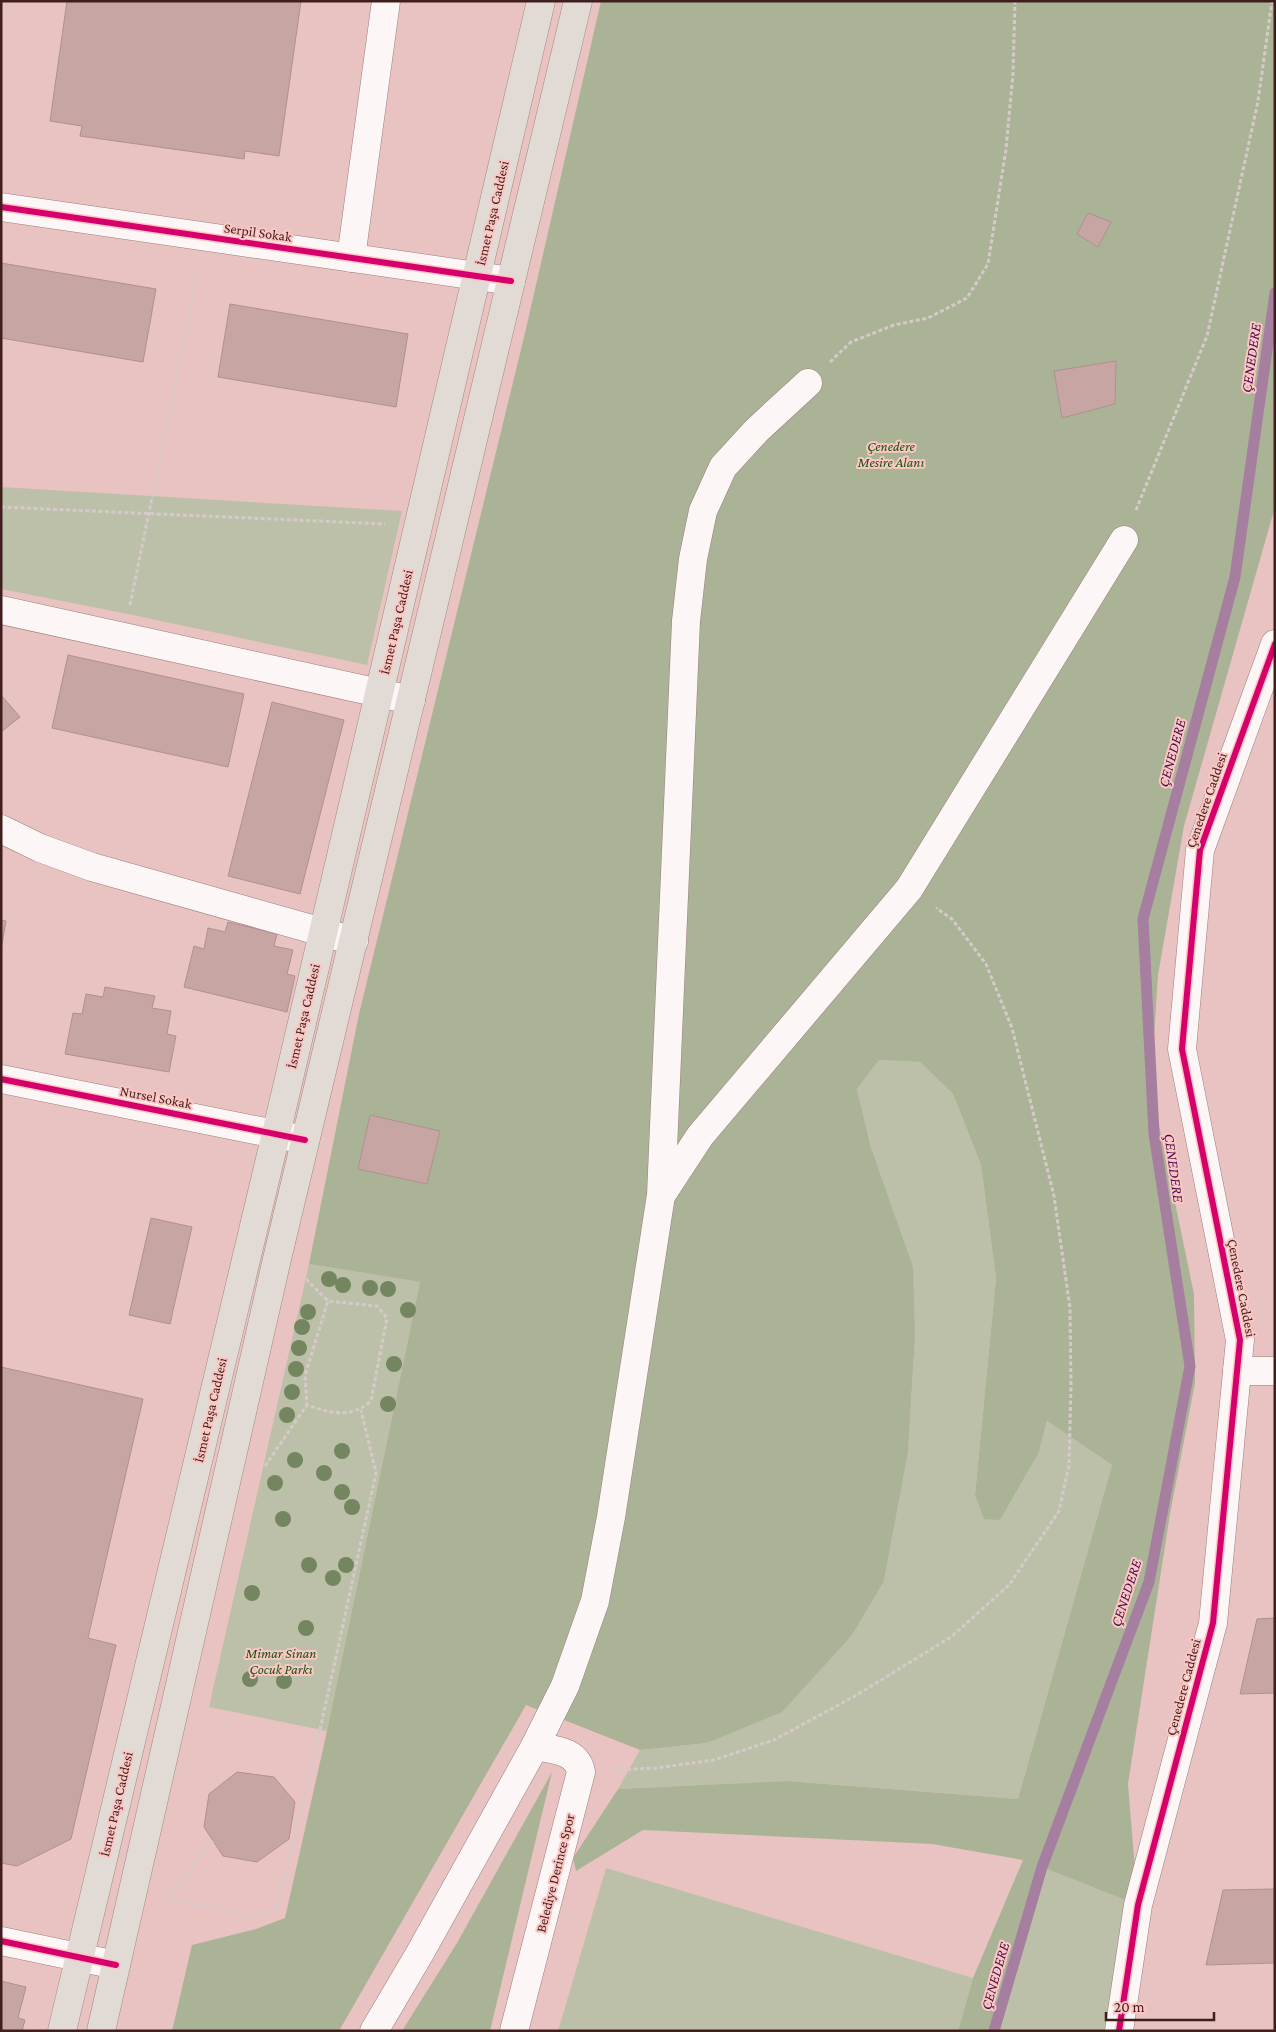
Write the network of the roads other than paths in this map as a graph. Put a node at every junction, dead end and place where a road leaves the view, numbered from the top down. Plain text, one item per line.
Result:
1 (386, 1) edge
2 (542, 1) edge
3 (578, 1) edge
4 (1, 207) edge
5 (351, 258) junction
6 (477, 277) junction
7 (511, 281) junction
8 (808, 383) road end
9 (1124, 540) road end
10 (1, 610) edge
11 (1275, 644) edge
12 (1269, 676) edge
13 (379, 692) junction
14 (411, 700) junction
15 (1, 829) edge
16 (323, 933) junction
17 (354, 941) junction
18 (1, 1079) edge
19 (276, 1134) junction
20 (305, 1140) junction
21 (661, 1195) junction
22 (1275, 1371) edge
23 (1237, 1372) junction
24 (535, 1746) junction
25 (1, 1941) edge
26 (80, 1957) junction
27 (116, 1965) junction
28 (62, 2031) edge
29 (101, 2031) edge
30 (374, 2031) edge
31 (514, 2031) edge
32 (1119, 2031) edge

1 - 5 street
2 - 6 main road, İsmet Paşa Caddesi
3 - 7 main road
4 - 5 street, Serpil Sokak
5 - 6 street, Serpil Sokak
6 - 7 street, Serpil Sokak
6 - 13 main road, İsmet Paşa Caddesi
7 - 14 main road
8 - 21 street
9 - 21 street
10 - 13 street
11 - 12 street, Çenedere Caddesi
12 - 23 street, Çenedere Caddesi
13 - 14 street
13 - 16 main road, İsmet Paşa Caddesi
14 - 17 main road
15 - 16 street
16 - 17 street
16 - 19 main road, İsmet Paşa Caddesi
17 - 20 main road
18 - 19 street, Nursel Sokak
19 - 20 street, Nursel Sokak
19 - 26 main road, İsmet Paşa Caddesi
20 - 27 main road
21 - 24 street
22 - 23 street
23 - 32 street, Çenedere Caddesi
24 - 30 street
24 - 31 street, Belediye Derince Spor
25 - 26 street
26 - 27 street
26 - 28 main road, İsmet Paşa Caddesi
27 - 29 main road

